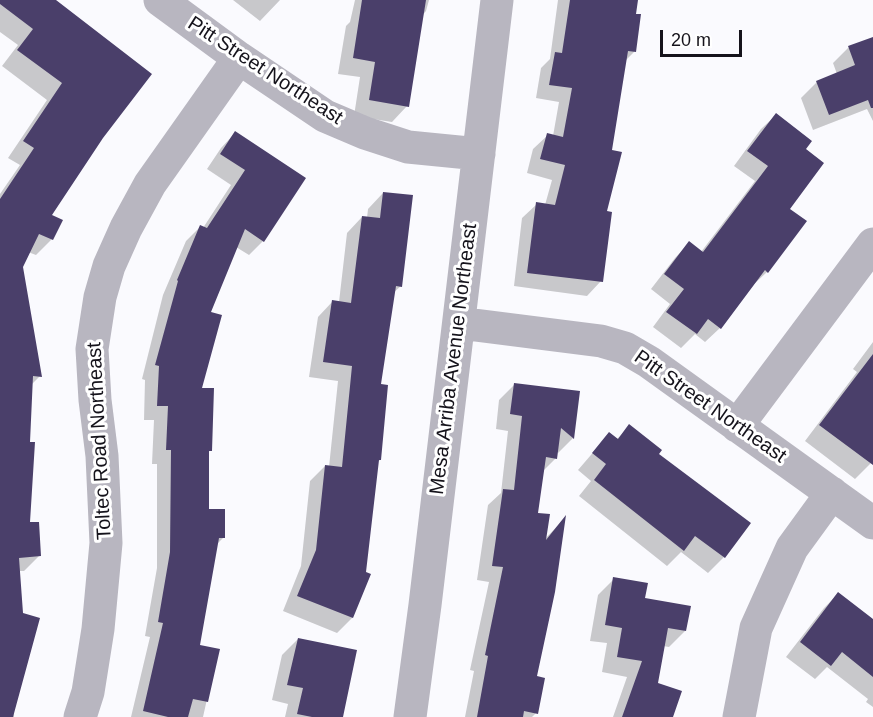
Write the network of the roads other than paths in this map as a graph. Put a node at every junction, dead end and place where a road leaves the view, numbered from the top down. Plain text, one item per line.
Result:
1 (160, 0) edge
2 (497, 0) edge
3 (239, 58) junction
4 (479, 154) junction
5 (873, 244) edge
6 (459, 323) junction
7 (737, 426) junction
8 (832, 493) junction
9 (873, 523) edge
10 (80, 717) edge
11 (410, 717) edge
12 (739, 717) edge

1 - 3 street, Pitt Street Northeast
2 - 4 street, Mesa Arriba Avenue Northeast
3 - 4 street, Pitt Street Northeast
3 - 10 street, Toltec Road Northeast
4 - 6 street, Mesa Arriba Avenue Northeast
5 - 7 street
6 - 7 street, Pitt Street Northeast
6 - 11 street, Mesa Arriba Avenue Northeast
7 - 8 street, Pitt Street Northeast
8 - 9 street, Pitt Street Northeast
8 - 12 street

